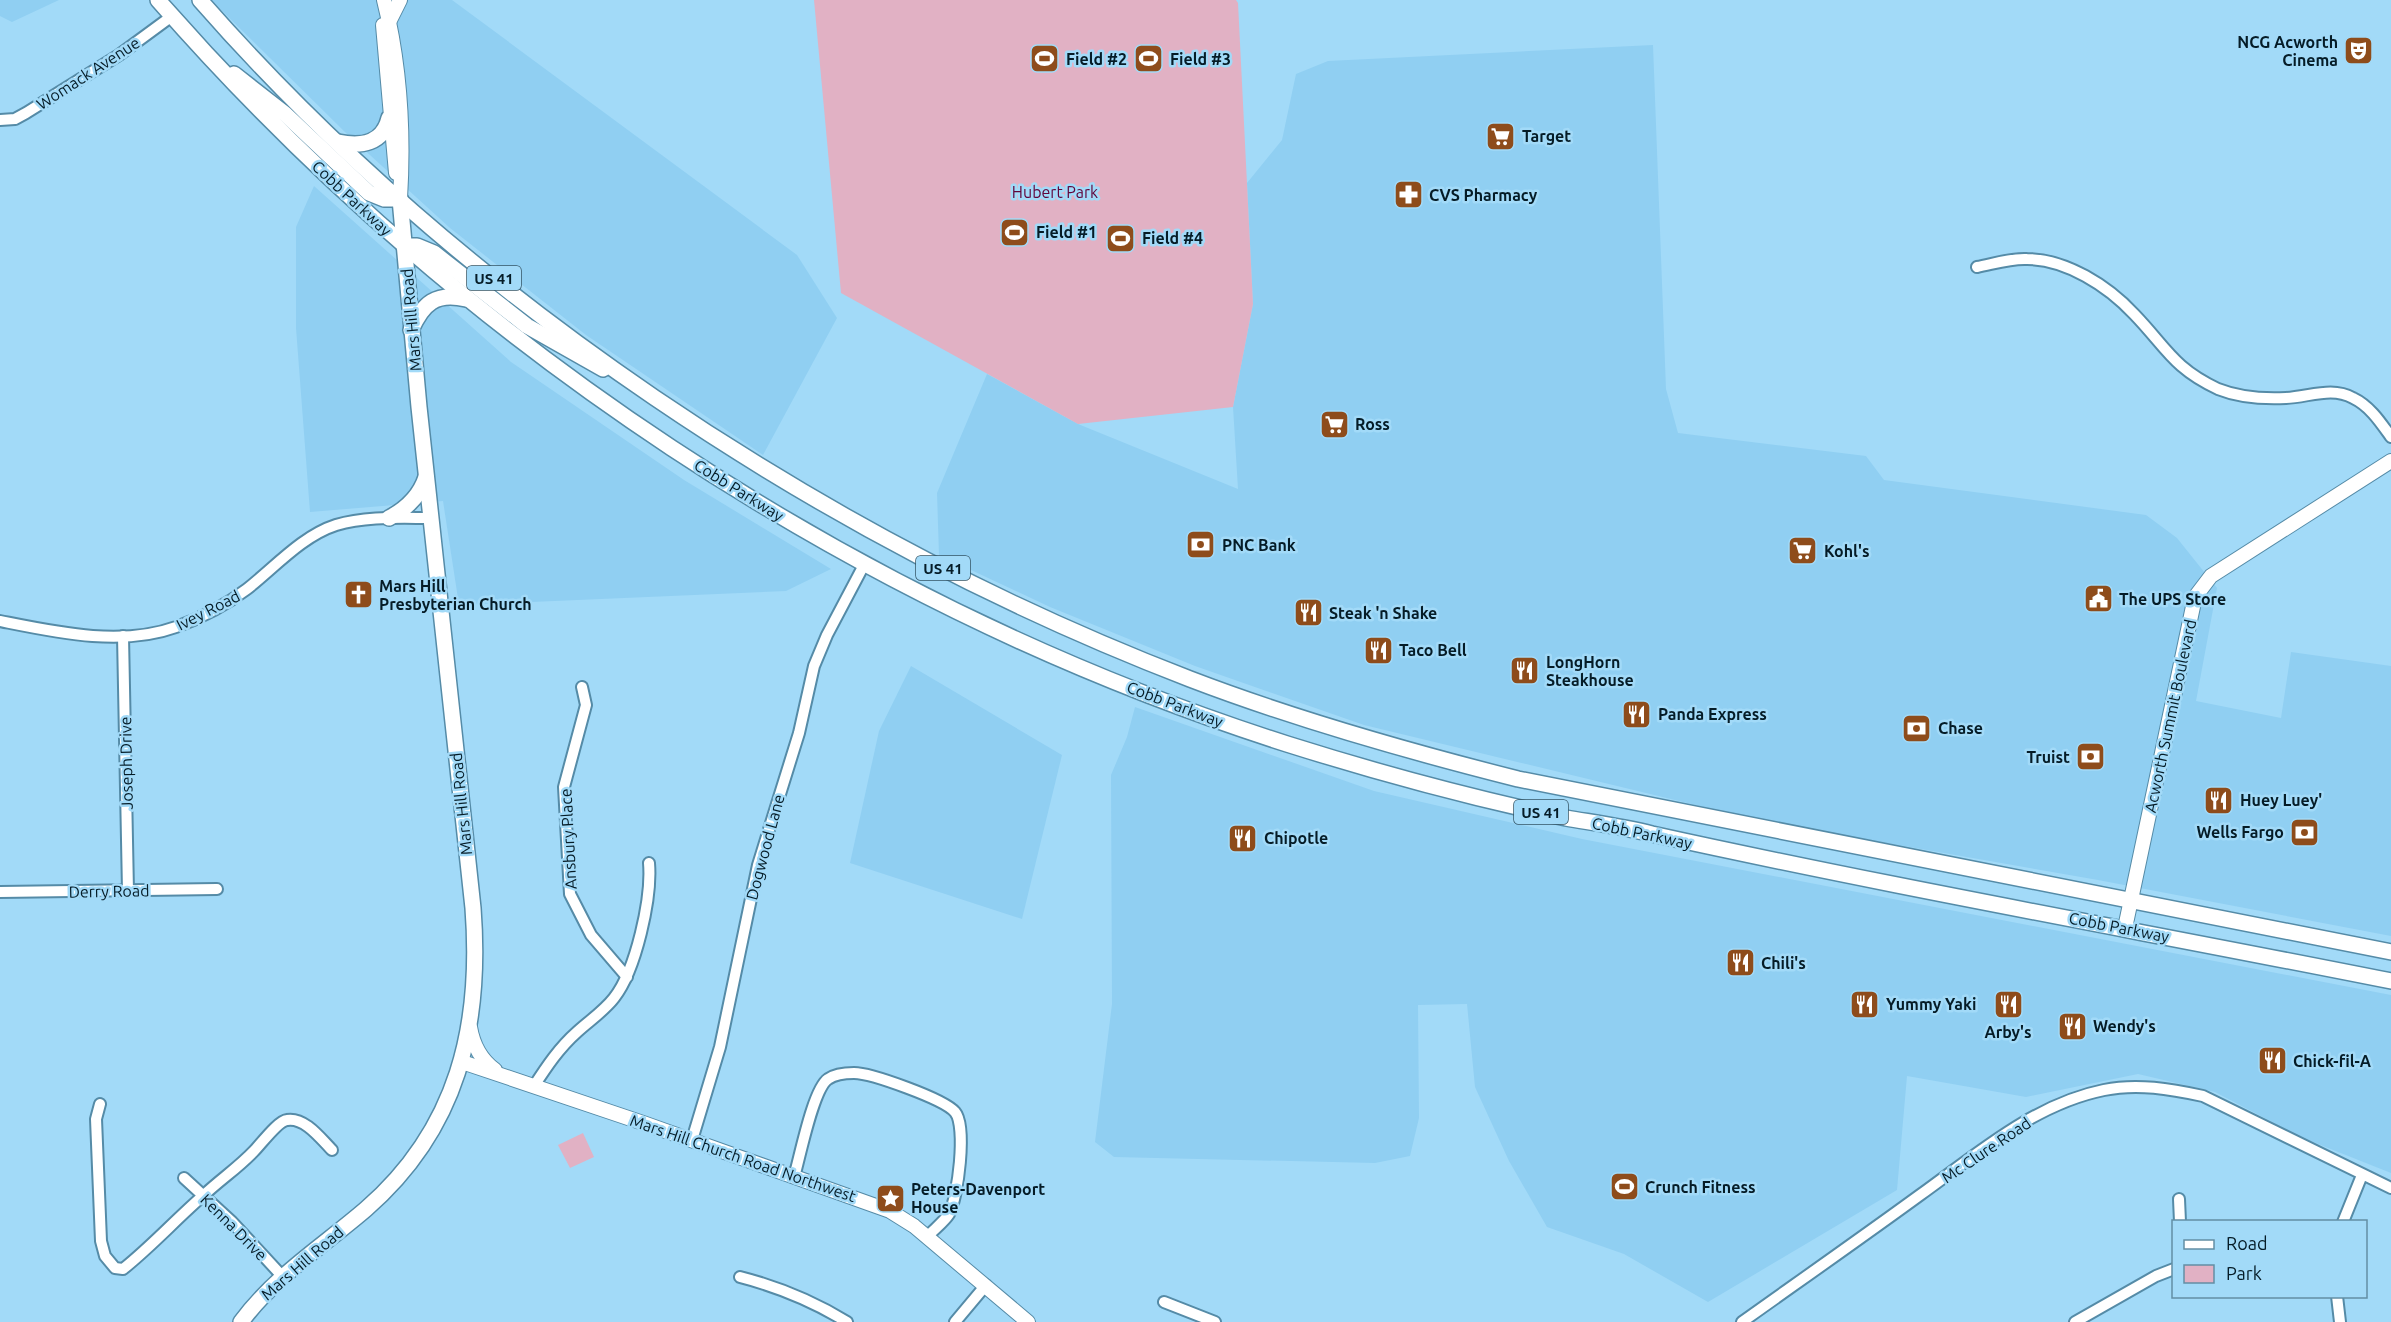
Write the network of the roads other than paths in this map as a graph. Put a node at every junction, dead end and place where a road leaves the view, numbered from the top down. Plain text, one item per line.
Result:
1 (158, 0) edge
2 (200, 0) edge
3 (384, 0) edge
4 (400, 0) edge
5 (172, 16) junction
6 (390, 21) junction
7 (214, 61) junction
8 (389, 118) junction
9 (0, 120) edge
10 (338, 142) junction
11 (400, 199) junction
12 (404, 246) junction
13 (1977, 267) dead end
14 (468, 299) junction
15 (411, 330) junction
16 (638, 385) junction
17 (2391, 437) edge
18 (2391, 461) edge
19 (426, 477) junction
20 (389, 518) junction
21 (431, 518) junction
22 (865, 563) junction
23 (0, 621) edge
24 (123, 636) junction
25 (582, 687) dead end
26 (649, 863) dead end
27 (218, 889) dead end
28 (128, 891) junction
29 (0, 892) edge
30 (2131, 901) junction
31 (2125, 928) junction
32 (2391, 952) edge
33 (627, 977) junction
34 (2391, 981) edge
35 (470, 1027) junction
36 (462, 1062) junction
37 (501, 1075) junction
38 (534, 1086) junction
39 (100, 1104) dead end
40 (692, 1140) junction
41 (332, 1150) dead end
42 (2362, 1175) junction
43 (794, 1177) junction
44 (184, 1178) dead end
45 (2391, 1188) edge
46 (203, 1195) junction
47 (2179, 1199) dead end
48 (2180, 1220) edge
49 (2343, 1220) edge
50 (927, 1237) junction
51 (2172, 1270) edge
52 (283, 1277) junction
53 (740, 1277) dead end
54 (986, 1285) junction
55 (2337, 1298) edge
56 (1164, 1302) dead end
57 (241, 1322) edge
58 (847, 1322) edge
59 (955, 1322) edge
60 (1028, 1322) edge
61 (1215, 1322) edge
62 (1742, 1322) edge
63 (2075, 1322) edge
64 (2340, 1322) edge

1 - 5 main road, Cobb Parkway / US 41
2 - 10 main road, Cobb Parkway / US 41
3 - 6 street
3 - 8 street
4 - 6 street
5 - 7 main road, Cobb Parkway / US 41
5 - 9 street, Womack Avenue
6 - 11 street
7 - 11 main road
7 - 12 main road, Cobb Parkway / US 41
8 - 10 main road
8 - 11 street
10 - 11 main road, Cobb Parkway / US 41
11 - 12 main road, Mars Hill Road
11 - 16 main road, Cobb Parkway / US 41
12 - 14 main road, Cobb Parkway / US 41
12 - 15 main road, Mars Hill Road
12 - 16 main road
13 - 17 street
14 - 15 main road
14 - 22 main road, Cobb Parkway / US 41
15 - 19 main road, Mars Hill Road
16 - 30 main road, Cobb Parkway / US 41
18 - 30 street, Acworth Summit Boulevard
19 - 20 main road
19 - 21 main road, Mars Hill Road
20 - 21 street, Ivey Road
20 - 24 street, Ivey Road
21 - 35 main road, Mars Hill Road
22 - 31 main road, Cobb Parkway / US 41
22 - 40 street, Dogwood Lane
23 - 24 street, Ivey Road
24 - 28 street, Joseph Drive
25 - 33 street, Ansbury Place
26 - 33 street
27 - 28 street, Derry Road
28 - 29 street, Derry Road
30 - 31 street, Acworth Summit Boulevard
30 - 32 main road, Cobb Parkway / US 41
31 - 34 main road, Cobb Parkway / US 41
33 - 38 street
35 - 36 main road, Mars Hill Road
35 - 37 street
36 - 37 street, Mars Hill Church Road Northwest
36 - 52 main road, Mars Hill Road
37 - 38 street, Mars Hill Church Road Northwest
38 - 40 street, Mars Hill Church Road Northwest
39 - 46 street
40 - 43 street, Mars Hill Church Road Northwest
41 - 46 street
42 - 45 street, Mc Clure Road
42 - 49 street
42 - 62 street, Mc Clure Road
43 - 50 street, Mars Hill Church Road Northwest
43 - 50 street
44 - 46 street, Kenna Drive
46 - 52 street, Kenna Drive
47 - 48 street
50 - 54 street, Mars Hill Church Road Northwest
51 - 63 street
52 - 57 main road, Mars Hill Road
53 - 58 street
54 - 59 street
54 - 60 street, Mars Hill Church Road Northwest
55 - 64 street
56 - 61 street

